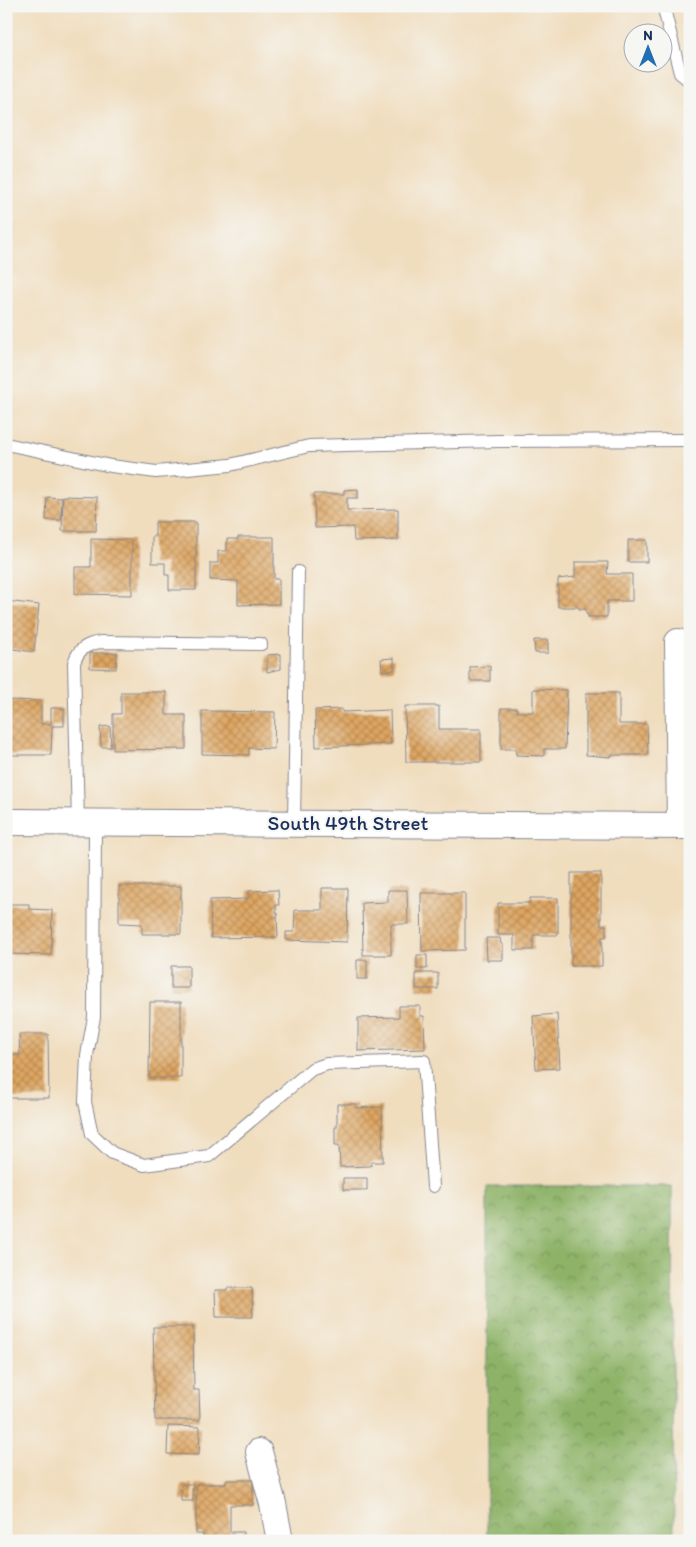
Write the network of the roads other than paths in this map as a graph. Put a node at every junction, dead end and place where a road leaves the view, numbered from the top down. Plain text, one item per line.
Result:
1 (665, 6) edge
2 (690, 82) edge
3 (690, 440) edge
4 (6, 444) edge
5 (298, 572) dead end
6 (678, 642) dead end
7 (261, 644) dead end
8 (6, 822) edge
9 (86, 822) junction
10 (294, 823) junction
11 (685, 826) edge
12 (433, 1186) dead end
13 (259, 1452) dead end
14 (280, 1541) edge

1 - 2 lane
3 - 4 lane
5 - 10 lane
6 - 11 street
7 - 9 lane
8 - 9 street, South 49th Street
9 - 10 street, South 49th Street
9 - 12 lane
10 - 11 street, South 49th Street
13 - 14 street

